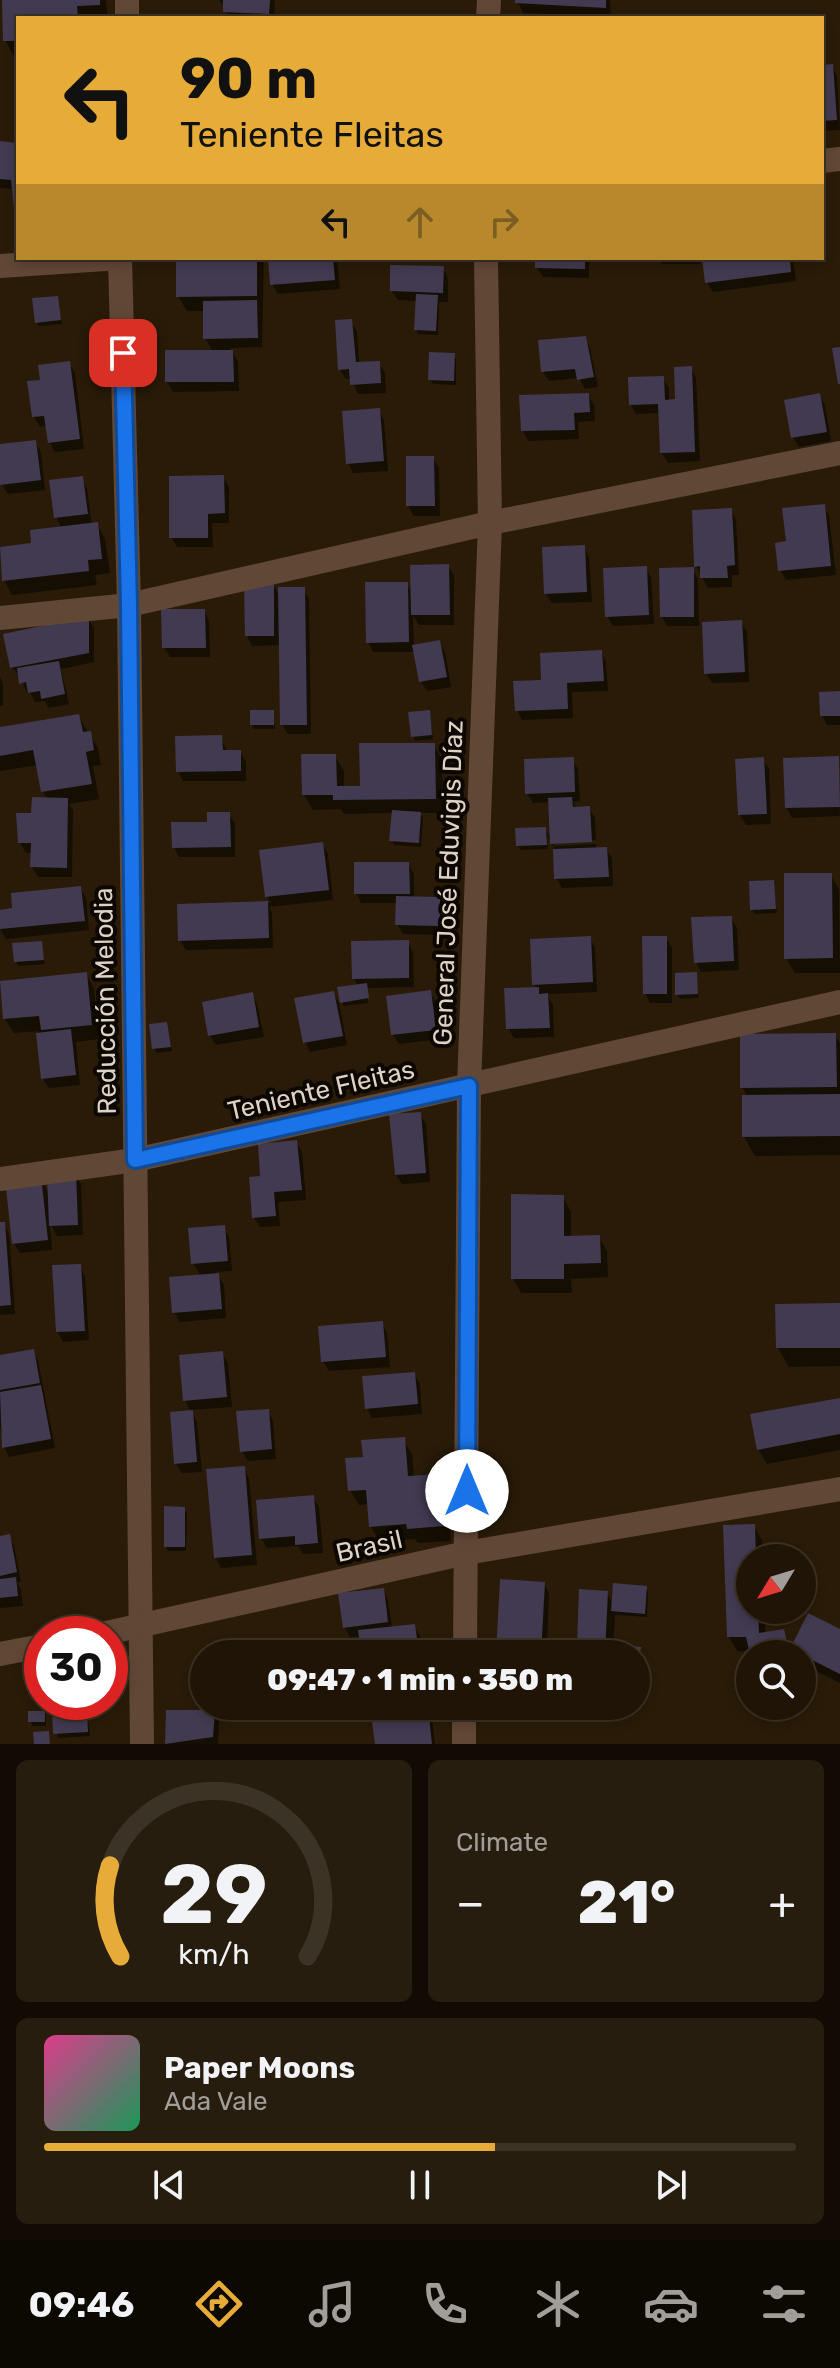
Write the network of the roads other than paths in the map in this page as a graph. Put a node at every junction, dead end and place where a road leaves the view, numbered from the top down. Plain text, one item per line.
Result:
1 (90, 260) edge
2 (120, 260) edge
3 (486, 260) edge
4 (0, 266) edge
5 (840, 453) edge
6 (490, 523) junction
7 (129, 605) junction
8 (0, 618) edge
9 (840, 1002) edge
10 (469, 1086) junction
11 (135, 1160) junction
12 (0, 1179) edge
13 (840, 1489) edge
14 (466, 1553) junction
15 (142, 1626) junction
16 (128, 1629) edge
17 (465, 1640) edge
18 (24, 1649) edge
19 (0, 1654) edge
20 (464, 1720) edge
21 (142, 1744) edge
22 (464, 1744) edge

1 - 4 street
2 - 7 street, Reducción Melodia
3 - 6 street, General José Eduvigis Díaz
5 - 6 street
6 - 7 street
6 - 10 street, General José Eduvigis Díaz
7 - 8 street
7 - 11 street, Reducción Melodia
9 - 10 street, Teniente Fleitas
10 - 11 street, Teniente Fleitas
10 - 14 street, General José Eduvigis Díaz
11 - 12 street, Teniente Fleitas
11 - 15 street, Reducción Melodia
13 - 14 street, Brasil
14 - 15 street, Brasil
14 - 17 street, General José Eduvigis Díaz
15 - 16 street, Brasil
15 - 21 street, Reducción Melodia
18 - 19 street
20 - 22 street

